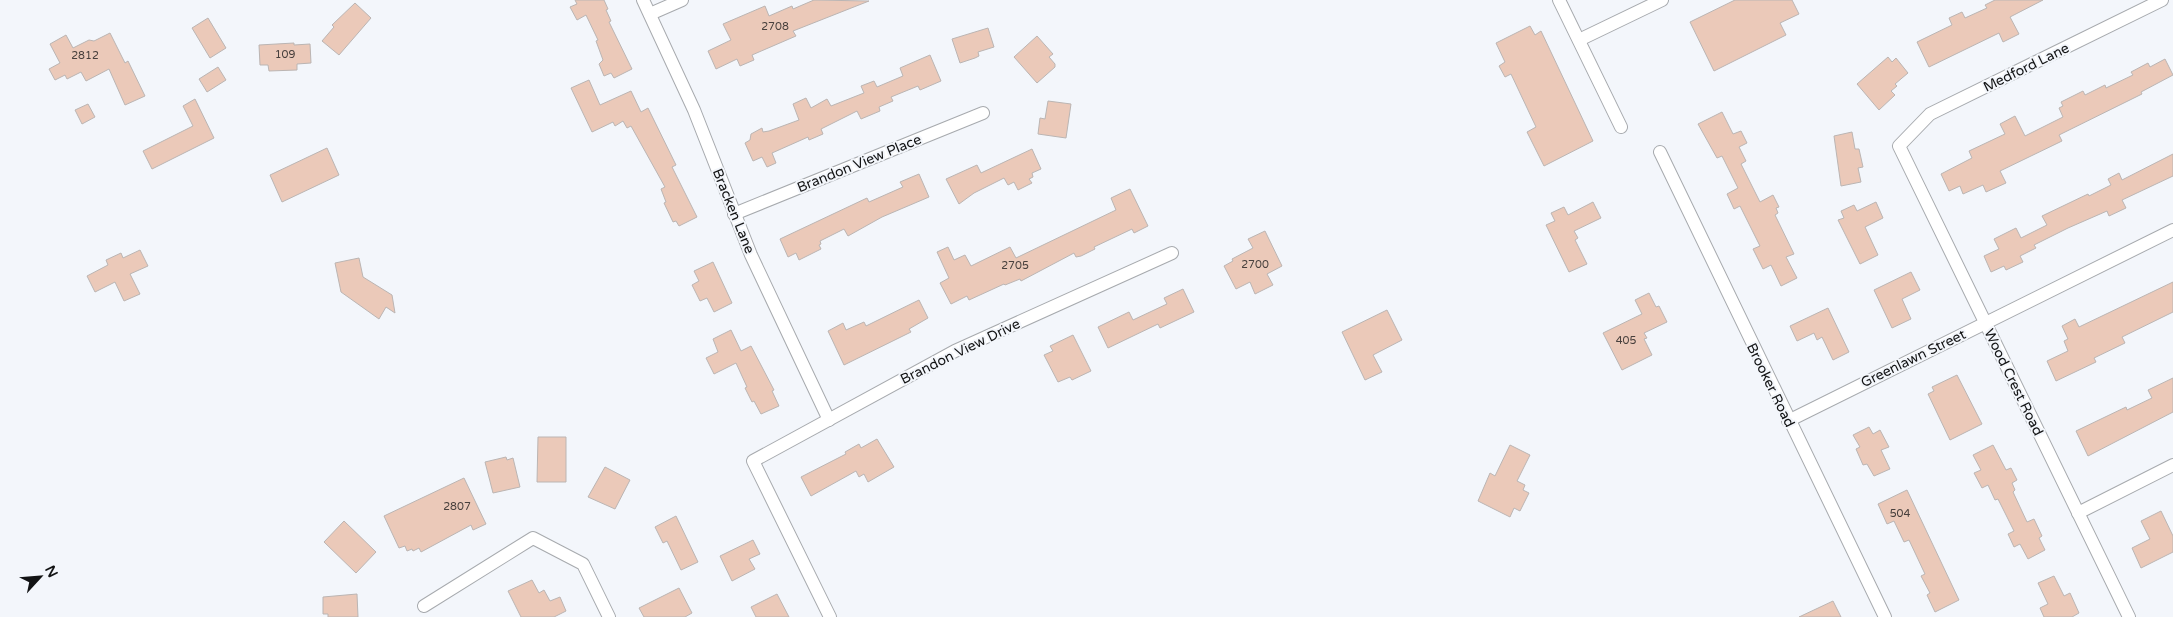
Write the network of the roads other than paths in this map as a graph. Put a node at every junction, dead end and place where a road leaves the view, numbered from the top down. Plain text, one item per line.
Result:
1 (643, 0) edge
2 (682, 0) edge
3 (1559, 0) edge
4 (1662, 0) edge
5 (2162, 0) edge
6 (650, 14) junction
7 (1579, 40) junction
8 (983, 112) dead end
9 (1621, 127) dead end
10 (1899, 146) joint
11 (1660, 152) dead end
12 (734, 214) junction
13 (2173, 230) edge
14 (1172, 253) dead end
15 (1985, 323) junction
16 (830, 420) junction
17 (1788, 421) junction
18 (2173, 465) edge
19 (2078, 513) junction
20 (424, 606) dead end
21 (610, 617) edge
22 (830, 617) edge
23 (1884, 617) edge
24 (2129, 617) edge

1 - 6 street, Bracken Lane
2 - 6 street
3 - 7 street
4 - 7 street
5 - 10 street, Medford Lane
6 - 12 street, Bracken Lane
7 - 9 street
8 - 12 street, Brandon View Place
10 - 15 street, Wood Crest Road
11 - 17 street, Brooker Road
12 - 16 street, Bracken Lane
13 - 15 street, Greenlawn Street
14 - 16 street, Brandon View Drive
15 - 17 street, Greenlawn Street
15 - 19 street, Wood Crest Road
16 - 22 street, Brandon View Drive
17 - 23 street, Brooker Road
18 - 19 street
19 - 24 street, Wood Crest Road
20 - 21 street

